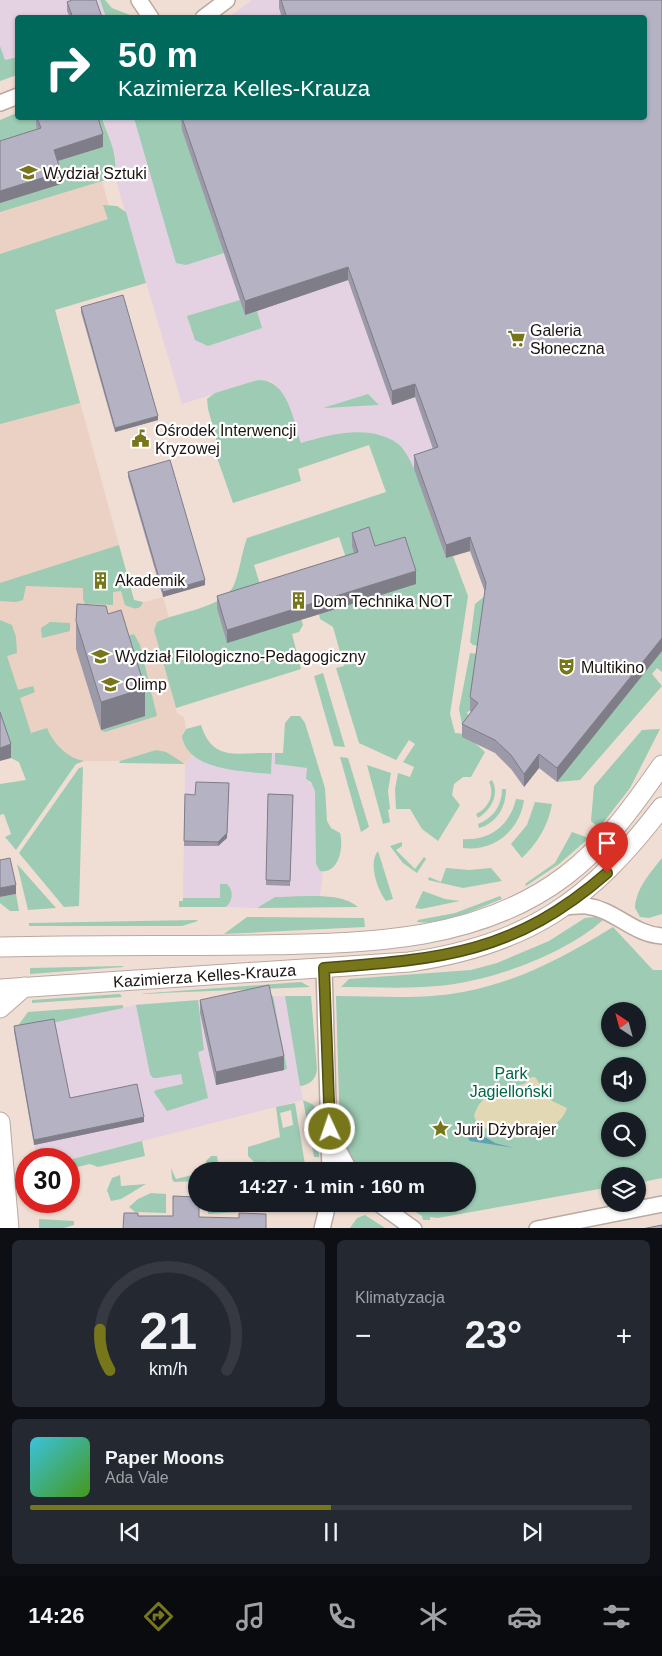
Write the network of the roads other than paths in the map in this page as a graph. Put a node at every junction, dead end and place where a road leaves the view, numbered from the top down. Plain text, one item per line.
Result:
1 (139, 0) edge
2 (227, 0) edge
3 (149, 15) edge
4 (207, 15) edge
5 (15, 97) edge
6 (0, 103) edge
7 (662, 765) edge
8 (662, 808) edge
9 (564, 907) junction
10 (0, 932) edge
11 (662, 936) edge
12 (0, 946) edge
13 (22, 946) junction
14 (324, 968) junction
15 (24, 987) junction
16 (0, 988) edge
17 (0, 1008) edge
18 (0, 1122) edge
19 (330, 1129) junction
20 (330, 1162) edge
21 (344, 1162) edge
22 (0, 1202) edge
23 (662, 1204) edge
24 (329, 1212) edge
25 (389, 1212) edge
26 (591, 1223) edge
27 (403, 1224) edge
28 (9, 1228) edge
29 (322, 1228) edge
30 (414, 1228) edge
31 (537, 1228) edge

1 - 3 street
2 - 4 street
5 - 6 street
7 - 13 street, Kazimierza Kelles-Krauza
8 - 9 street
9 - 11 street, Kazimierza Kelles-Krauza
9 - 14 street, Kazimierza Kelles-Krauza
10 - 13 street
12 - 13 street, Kazimierza Kelles-Krauza
14 - 15 street, Kazimierza Kelles-Krauza
14 - 19 street
15 - 16 street, Kazimierza Kelles-Krauza
15 - 17 street
18 - 28 street
19 - 20 street
19 - 21 street
22 - 28 street
23 - 26 street
24 - 29 street
25 - 27 street
26 - 31 street
27 - 30 street

